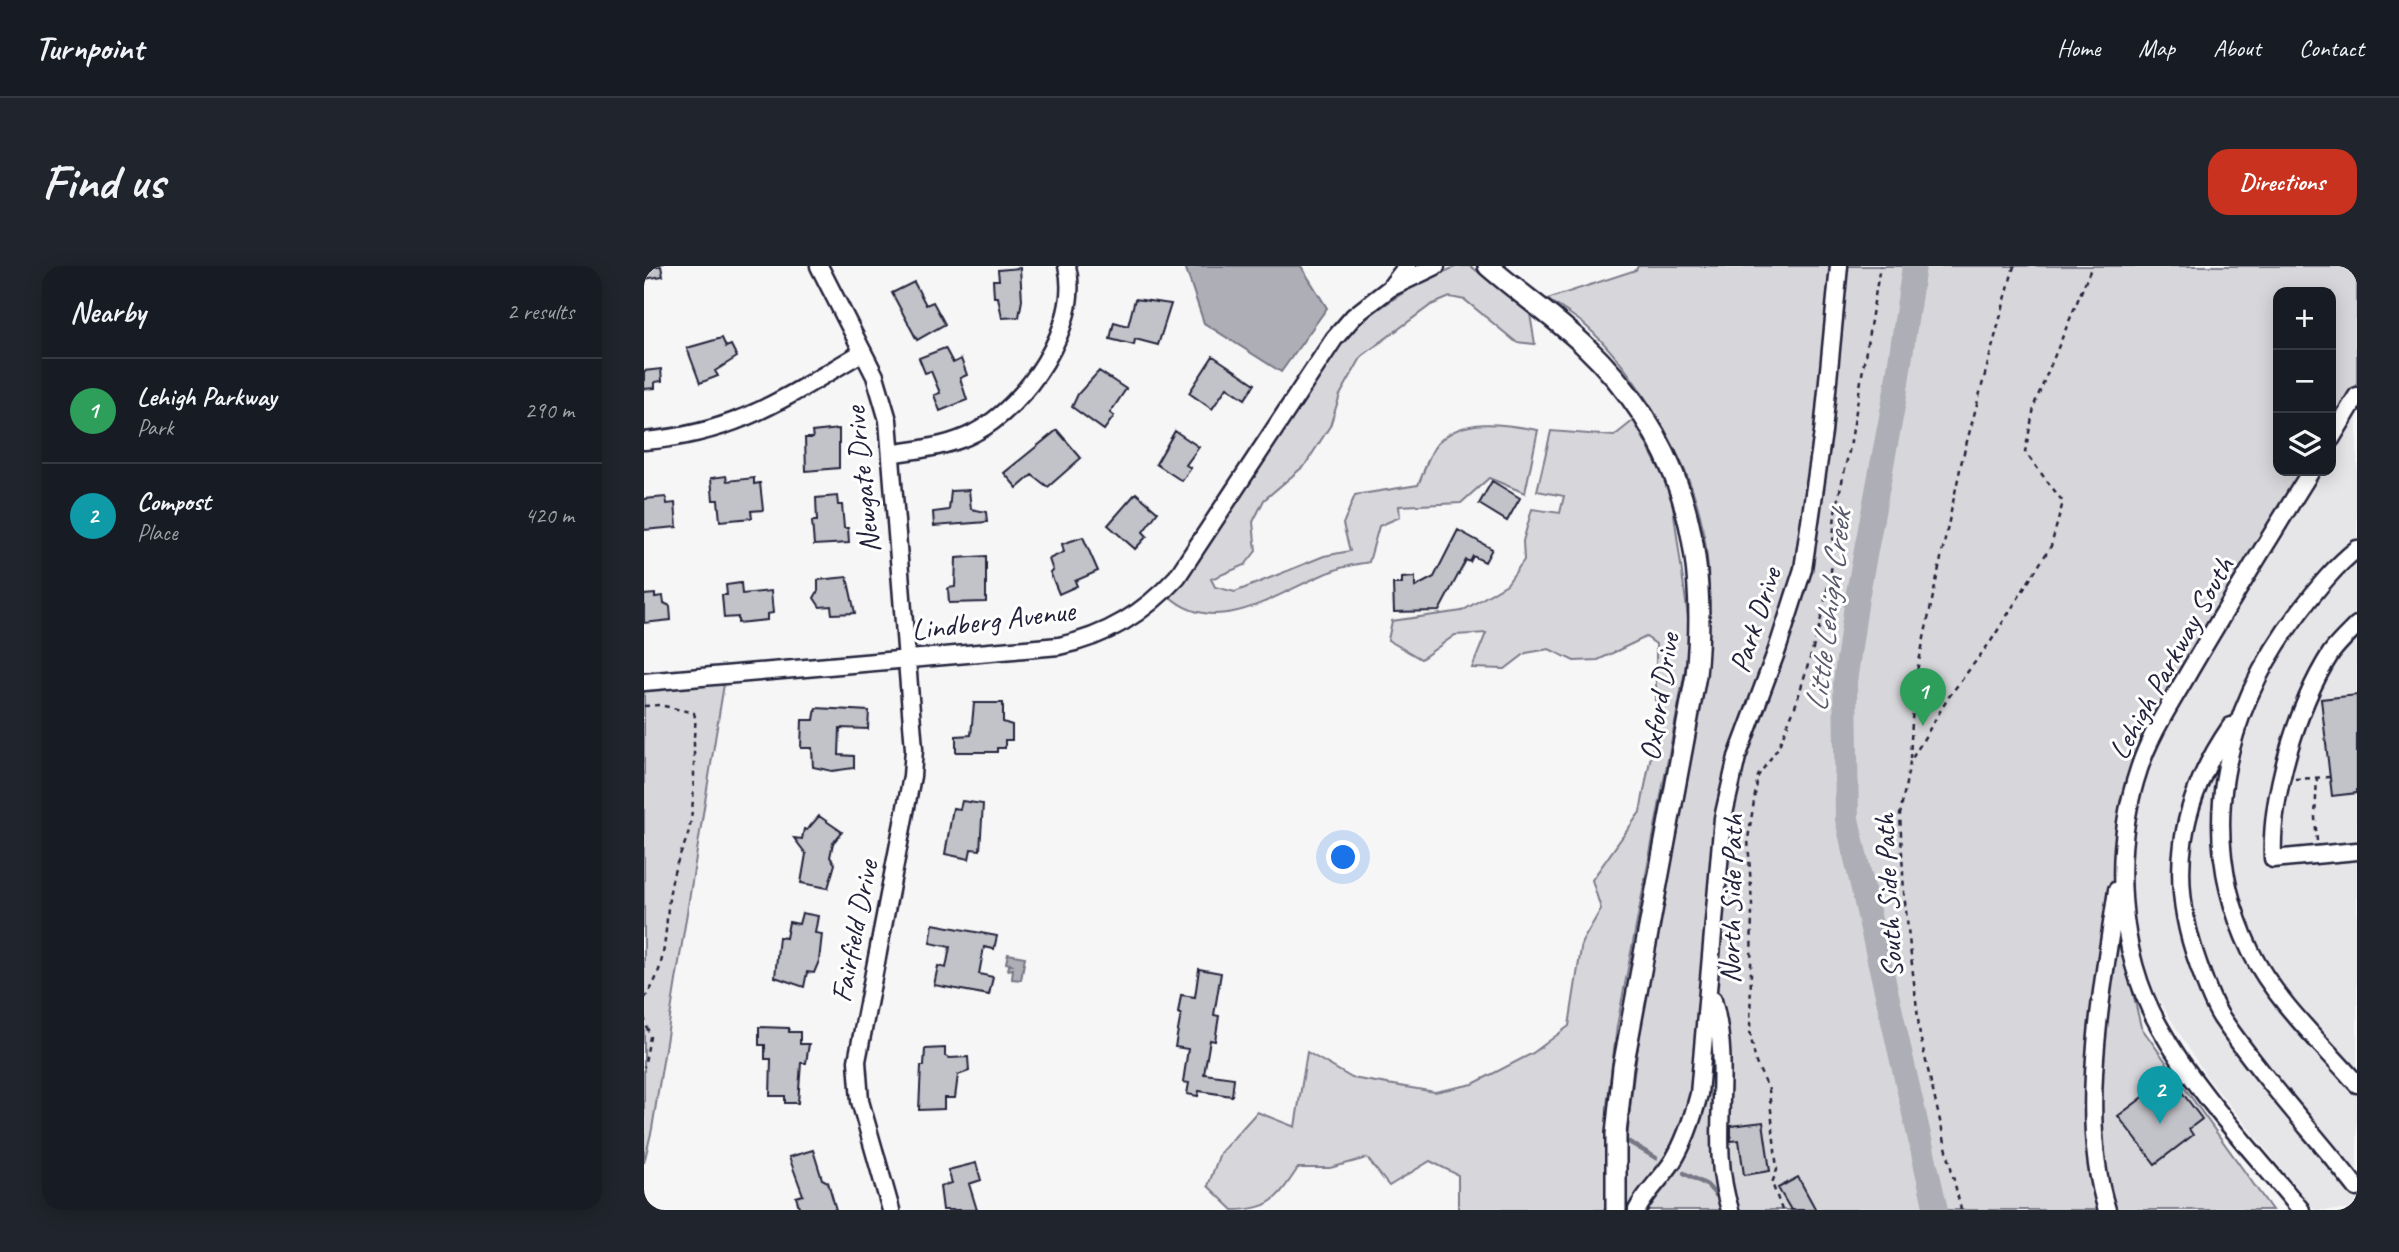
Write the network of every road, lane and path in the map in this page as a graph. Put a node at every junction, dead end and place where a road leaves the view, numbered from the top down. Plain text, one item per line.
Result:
1 (819, 266) edge
2 (1068, 266) edge
3 (1407, 266) edge
4 (1436, 266) edge
5 (1488, 266) edge
6 (1839, 266) edge
7 (1880, 266) edge
8 (2014, 266) edge
9 (2092, 266) edge
10 (1391, 288) junction
11 (863, 352) junction
12 (2357, 397) edge
13 (2336, 431) edge
14 (644, 441) edge
15 (891, 454) junction
16 (2308, 476) edge
17 (2357, 548) edge
18 (2357, 625) edge
19 (907, 659) junction
20 (644, 682) edge
21 (644, 706) edge
22 (2239, 716) junction
23 (1910, 762) junction
24 (2318, 777) junction
25 (2330, 777) dead end
26 (2285, 779) dead end
27 (2125, 836) junction
28 (2357, 851) edge
29 (2319, 855) junction
30 (1709, 987) junction
31 (644, 999) edge
32 (644, 1017) edge
33 (644, 1067) edge
34 (2357, 1084) edge
35 (2357, 1188) edge
36 (891, 1210) edge
37 (1616, 1210) edge
38 (1637, 1210) edge
39 (1730, 1210) edge
40 (1782, 1210) edge
41 (1961, 1210) edge
42 (2107, 1210) edge
43 (2301, 1210) edge

1 - 11 street, Newgate Drive
2 - 15 street
3 - 10 street, Lindberg Avenue
4 - 10 street, Lindberg Avenue
5 - 37 main road, Oxford Drive
6 - 30 street, Park Drive
7 - 40 path, North Side Path
8 - 23 path
9 - 23 path, South Side Path
10 - 19 street, Lindberg Avenue
11 - 14 street
11 - 15 street, Newgate Drive
12 - 13 street
15 - 19 street, Newgate Drive
16 - 27 street, Lehigh Parkway South
17 - 22 street
18 - 29 street
19 - 20 street, Lindberg Avenue
19 - 36 street, Fairfield Drive
21 - 31 path
22 - 34 street
22 - 35 street
23 - 41 path, South Side Path
24 - 25 path
24 - 26 path
24 - 29 path
27 - 42 street
27 - 43 street, Lehigh Parkway South
28 - 29 street
30 - 38 street, Park Drive
30 - 39 street, Park Drive
32 - 33 path

